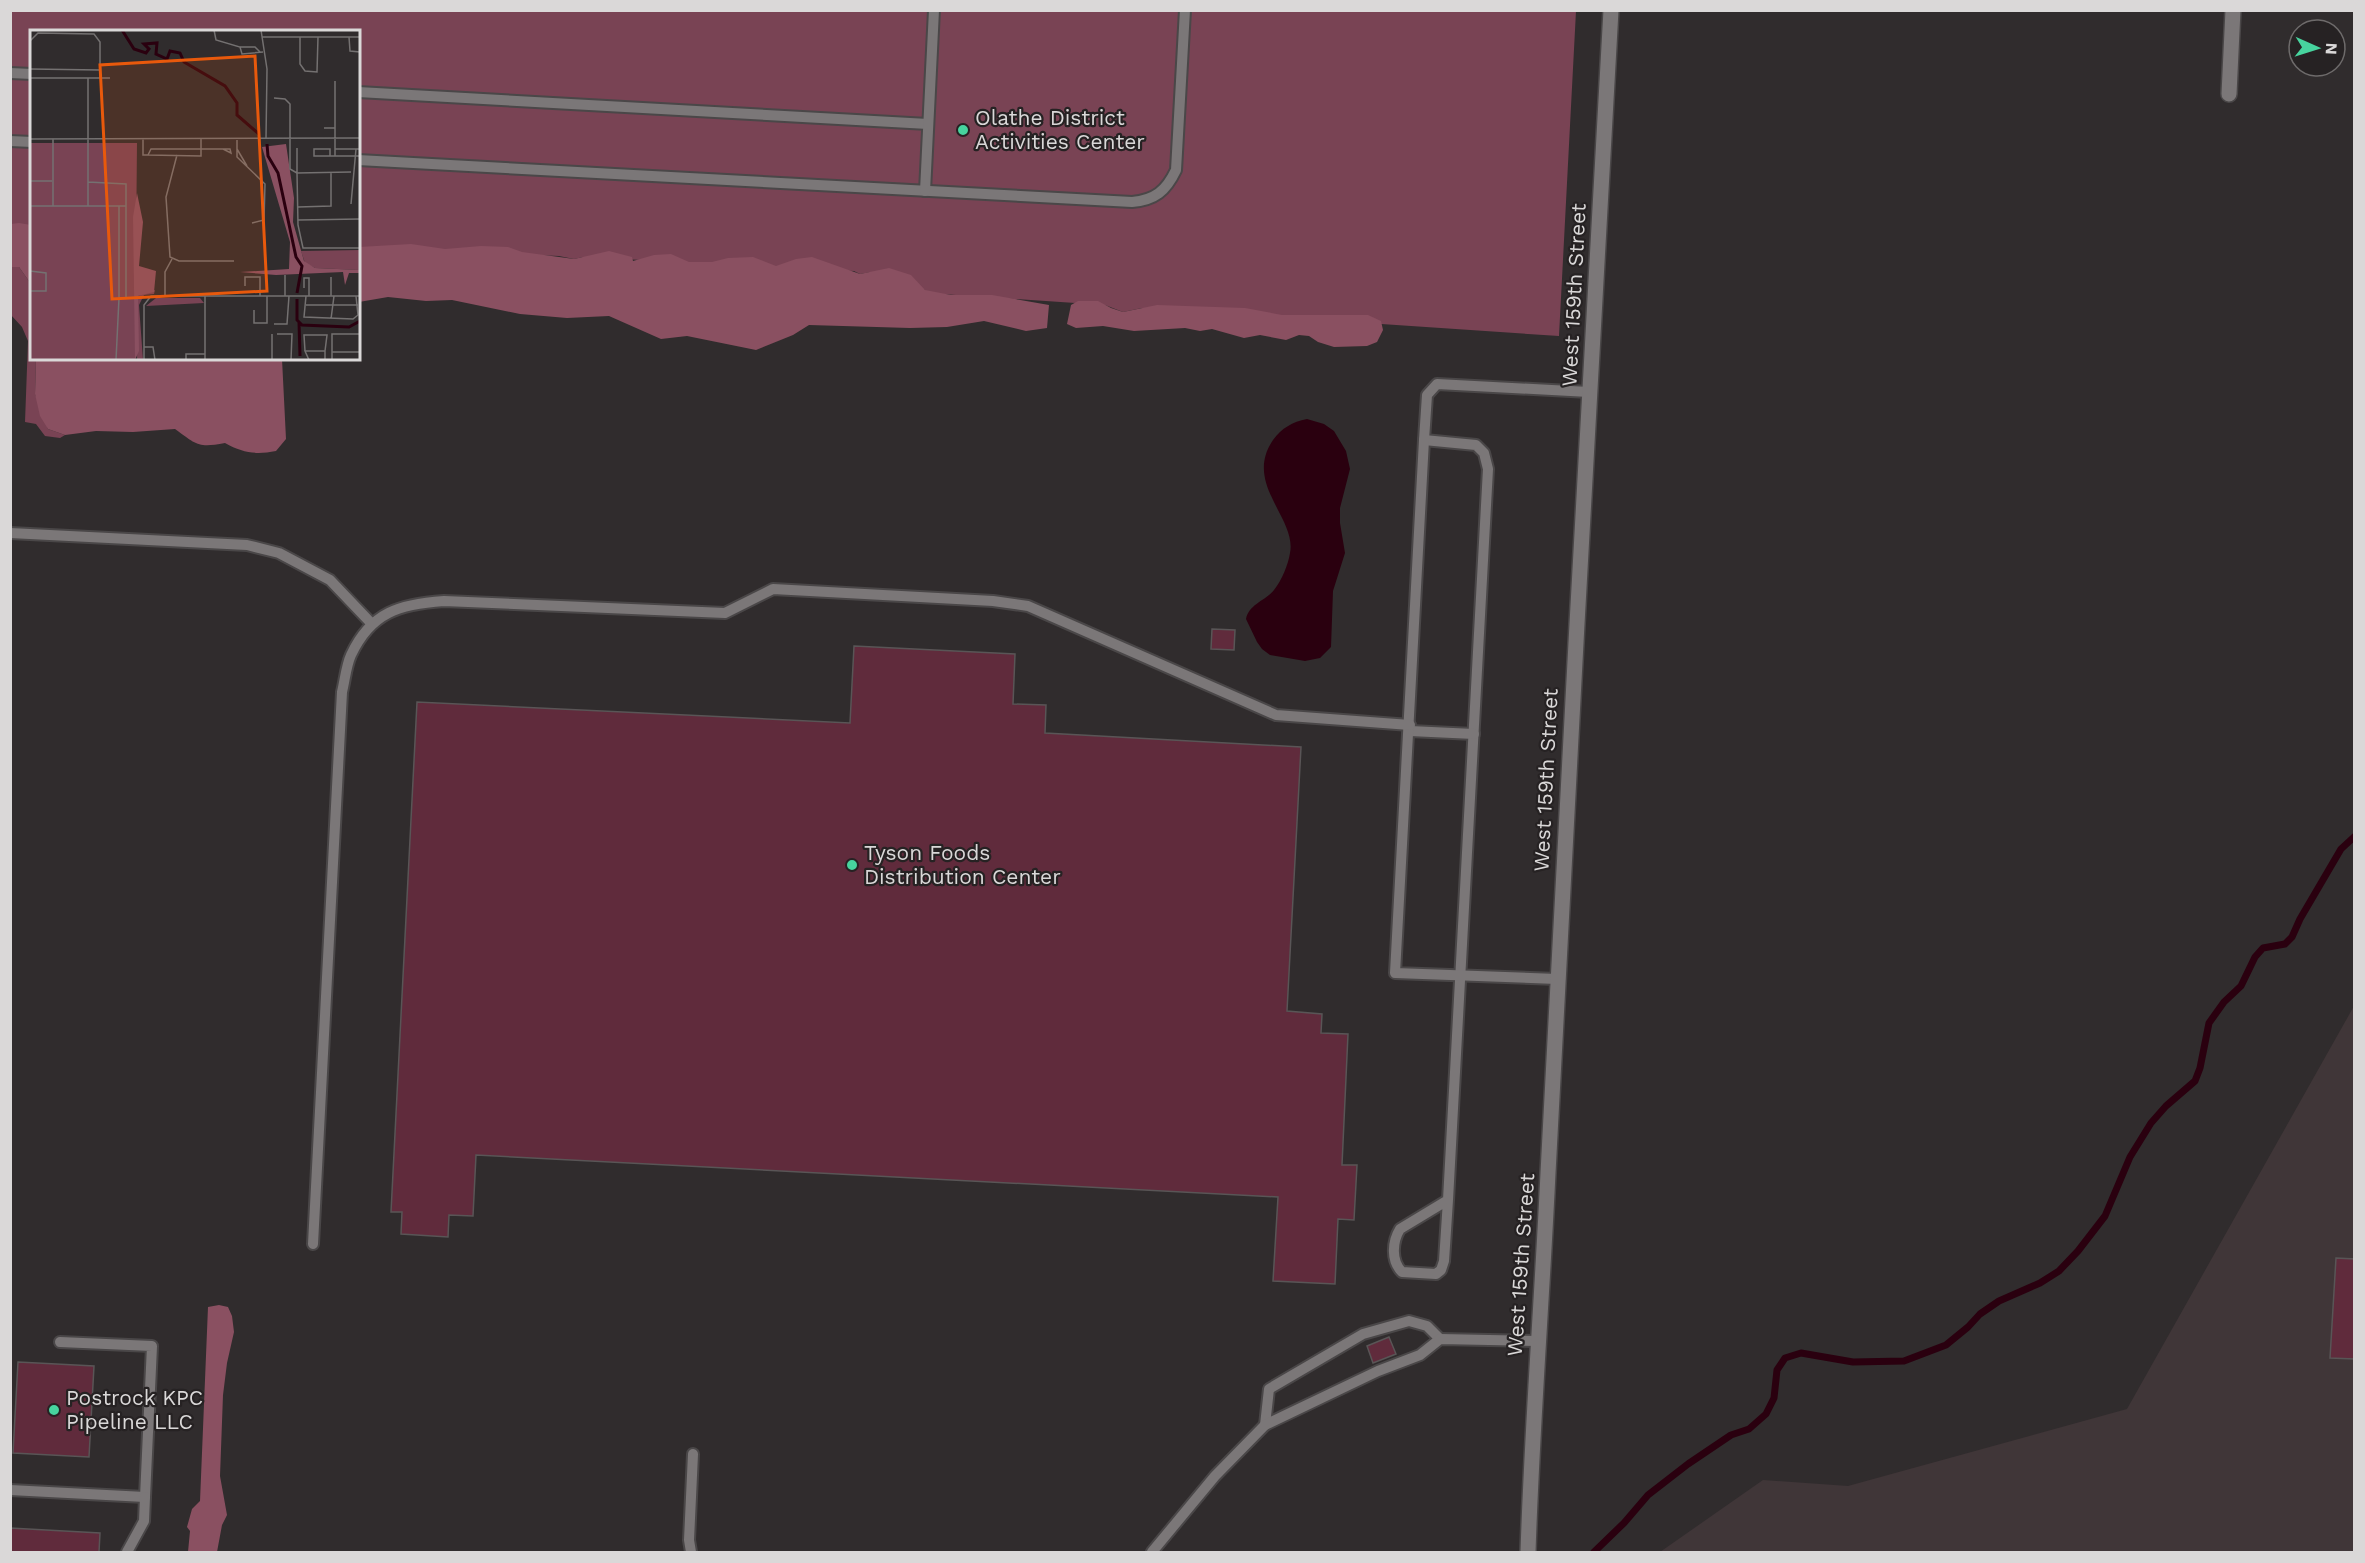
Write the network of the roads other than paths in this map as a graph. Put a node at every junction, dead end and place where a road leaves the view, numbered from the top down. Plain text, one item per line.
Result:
1 (934, 10) edge
2 (1185, 10) edge
3 (1611, 10) edge
4 (2233, 10) edge
5 (10, 73) edge
6 (30, 74) edge
7 (360, 92) edge
8 (2229, 94) dead end
9 (928, 124) junction
10 (10, 141) edge
11 (30, 142) edge
12 (360, 160) edge
13 (925, 190) junction
14 (1589, 392) junction
15 (1424, 440) junction
16 (10, 533) edge
17 (371, 623) junction
18 (1410, 728) junction
19 (1474, 734) junction
20 (1460, 975) junction
21 (1557, 979) junction
22 (1448, 1200) junction
23 (313, 1244) dead end
24 (1440, 1339) junction
25 (1537, 1341) junction
26 (60, 1342) dead end
27 (1265, 1425) junction
28 (693, 1454) dead end
29 (10, 1490) edge
30 (145, 1497) junction
31 (127, 1552) edge
32 (691, 1552) edge
33 (1152, 1552) edge
34 (1528, 1552) edge

1 - 9 lane
2 - 13 lane
3 - 14 street, West 159th Street
4 - 8 street
5 - 6 lane
7 - 9 lane
9 - 13 lane
10 - 11 lane
12 - 13 lane
14 - 15 lane
14 - 21 street, West 159th Street
15 - 18 lane
15 - 19 lane
16 - 17 lane
17 - 18 lane
17 - 23 lane
18 - 19 lane
18 - 20 lane
19 - 20 lane
20 - 21 lane
20 - 22 lane
21 - 25 street, West 159th Street
22 - 22 lane
24 - 25 lane
24 - 27 lane
24 - 27 lane
25 - 34 street, West 159th Street
26 - 30 lane
27 - 33 lane
28 - 32 lane
29 - 30 lane
30 - 31 lane

